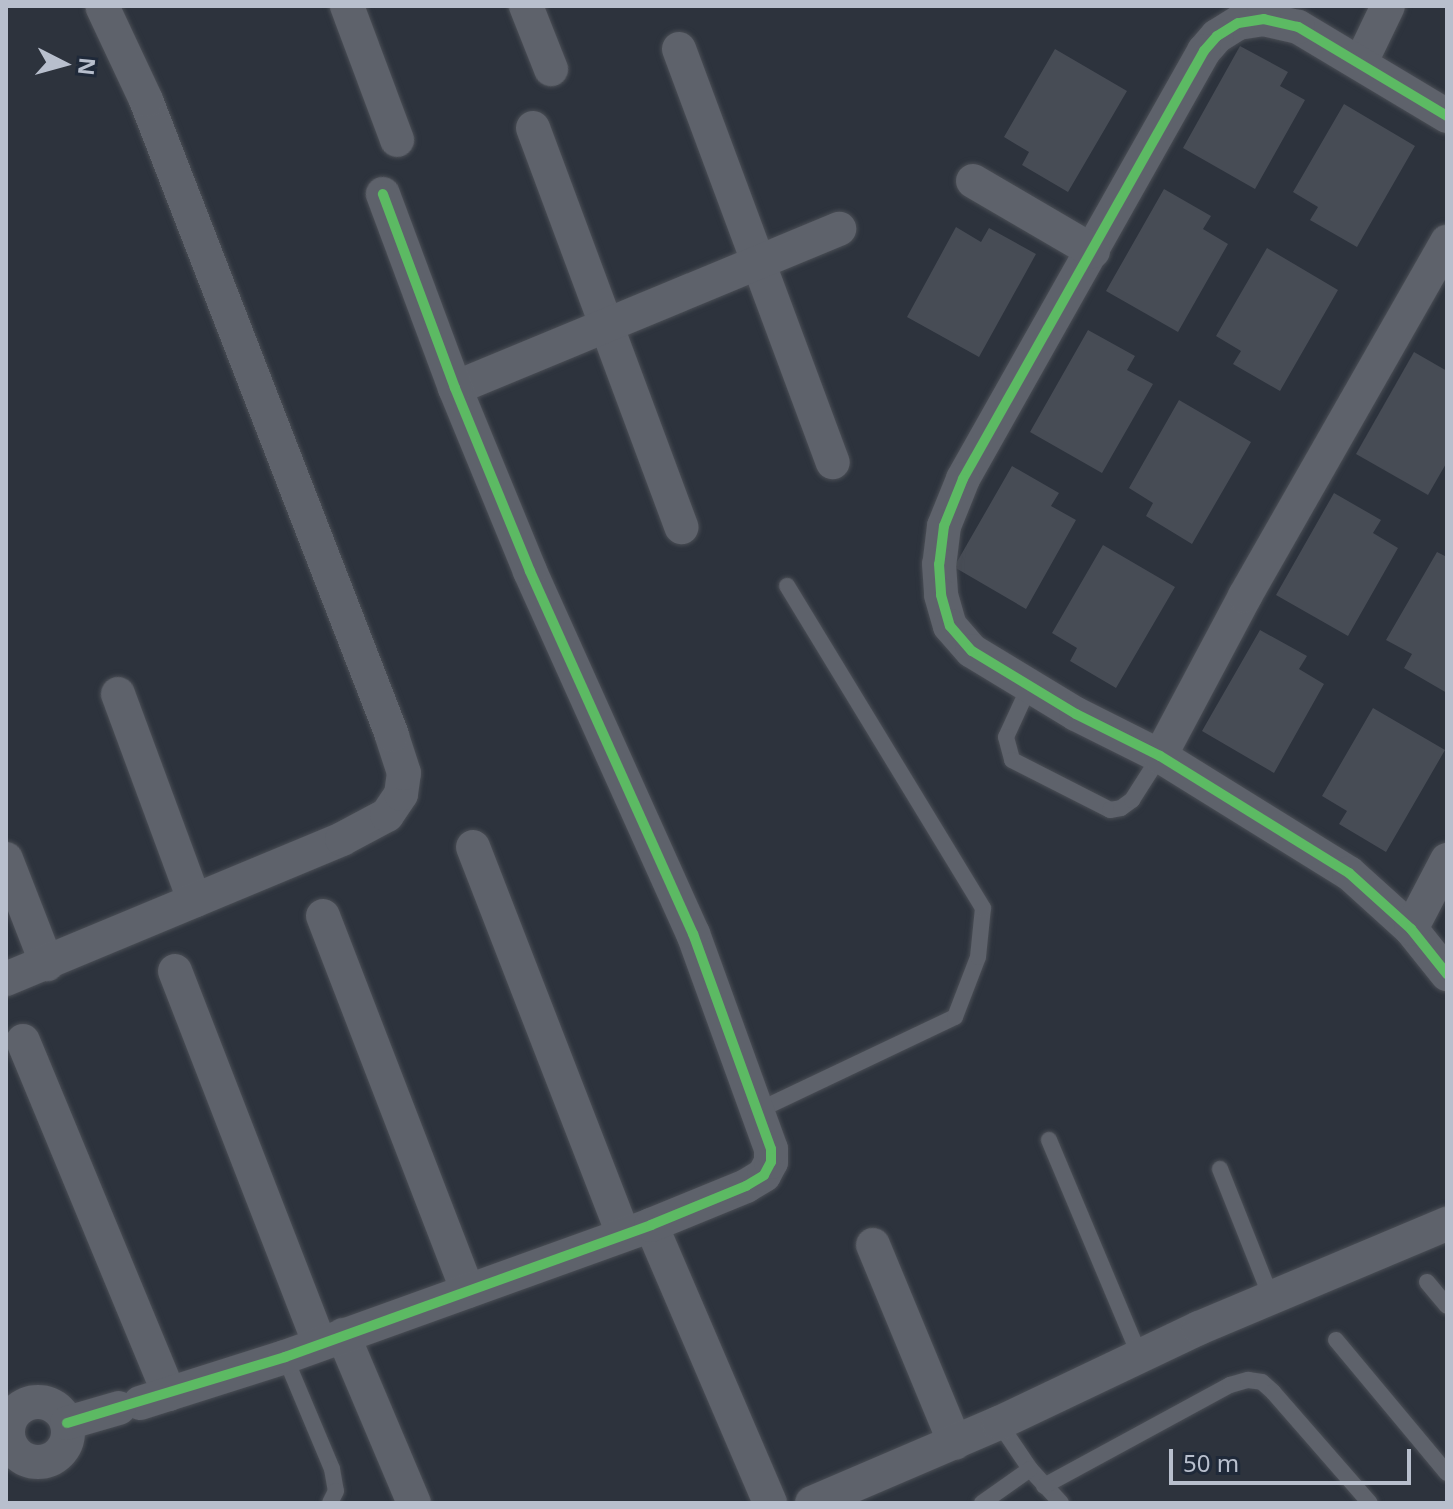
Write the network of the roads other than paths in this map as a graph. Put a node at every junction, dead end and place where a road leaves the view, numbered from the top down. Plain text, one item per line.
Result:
1 (347, 6) edge
2 (526, 6) edge
3 (1388, 6) edge
4 (105, 7) edge
5 (679, 49) dead end
6 (1361, 62) junction
7 (551, 69) dead end
8 (1447, 116) edge
9 (533, 128) dead end
10 (397, 140) dead end
11 (973, 181) dead end
12 (383, 194) dead end
13 (839, 229) dead end
14 (1447, 242) edge
15 (1093, 251) junction
16 (756, 262) junction
17 (603, 324) junction
18 (455, 388) junction
19 (833, 462) dead end
20 (681, 527) dead end
21 (787, 586) dead end
22 (1029, 687) junction
23 (118, 694) dead end
24 (1160, 756) junction
25 (473, 847) dead end
26 (6, 859) edge
27 (1447, 860) edge
28 (194, 900) junction
29 (323, 916) dead end
30 (1411, 929) junction
31 (47, 964) junction
32 (175, 971) dead end
33 (1447, 974) edge
34 (6, 979) edge
35 (23, 1041) dead end
36 (757, 1111) junction
37 (1049, 1140) dead end
38 (1220, 1169) dead end
39 (1447, 1224) edge
40 (637, 1230) junction
41 (873, 1245) dead end
42 (1427, 1282) dead end
43 (468, 1291) junction
44 (1271, 1297) junction
45 (1447, 1306) edge
46 (331, 1340) junction
47 (1336, 1340) dead end
48 (1139, 1354) junction
49 (285, 1357) junction
50 (12, 1398) edge
51 (143, 1402) junction
52 (67, 1423) junction
53 (999, 1423) junction
54 (955, 1443) junction
55 (1030, 1469) junction
56 (18, 1470) edge
57 (1447, 1473) edge
58 (1044, 1486) junction
59 (330, 1503) edge
60 (414, 1503) edge
61 (770, 1503) edge
62 (812, 1503) edge
63 (982, 1503) edge
64 (1061, 1503) edge
65 (1370, 1503) edge

1 - 10 street
2 - 7 street
3 - 6 street
4 - 28 street
5 - 16 street
6 - 8 street
6 - 15 street
9 - 17 street
11 - 15 street
12 - 18 street
13 - 16 street
14 - 24 street
15 - 22 street
16 - 17 street
16 - 19 street
17 - 18 street
17 - 20 street
18 - 36 street
21 - 36 lane
22 - 24 street
22 - 24 lane
23 - 28 street
24 - 30 street
25 - 40 street
26 - 31 street
27 - 30 street
28 - 31 street
29 - 43 street
30 - 33 street
31 - 34 street
32 - 46 street
35 - 51 street
36 - 40 street
37 - 48 lane
38 - 44 lane
39 - 44 street
40 - 43 street
40 - 61 street
41 - 54 street
42 - 45 lane
43 - 46 street
44 - 48 street
46 - 49 street
46 - 60 street
47 - 57 lane
48 - 53 street
49 - 51 street
49 - 59 lane
50 - 52 street
50 - 56 street
51 - 52 street
52 - 56 street
53 - 54 street
53 - 55 lane
54 - 62 street
55 - 58 lane
55 - 63 lane
58 - 64 lane
58 - 65 lane

